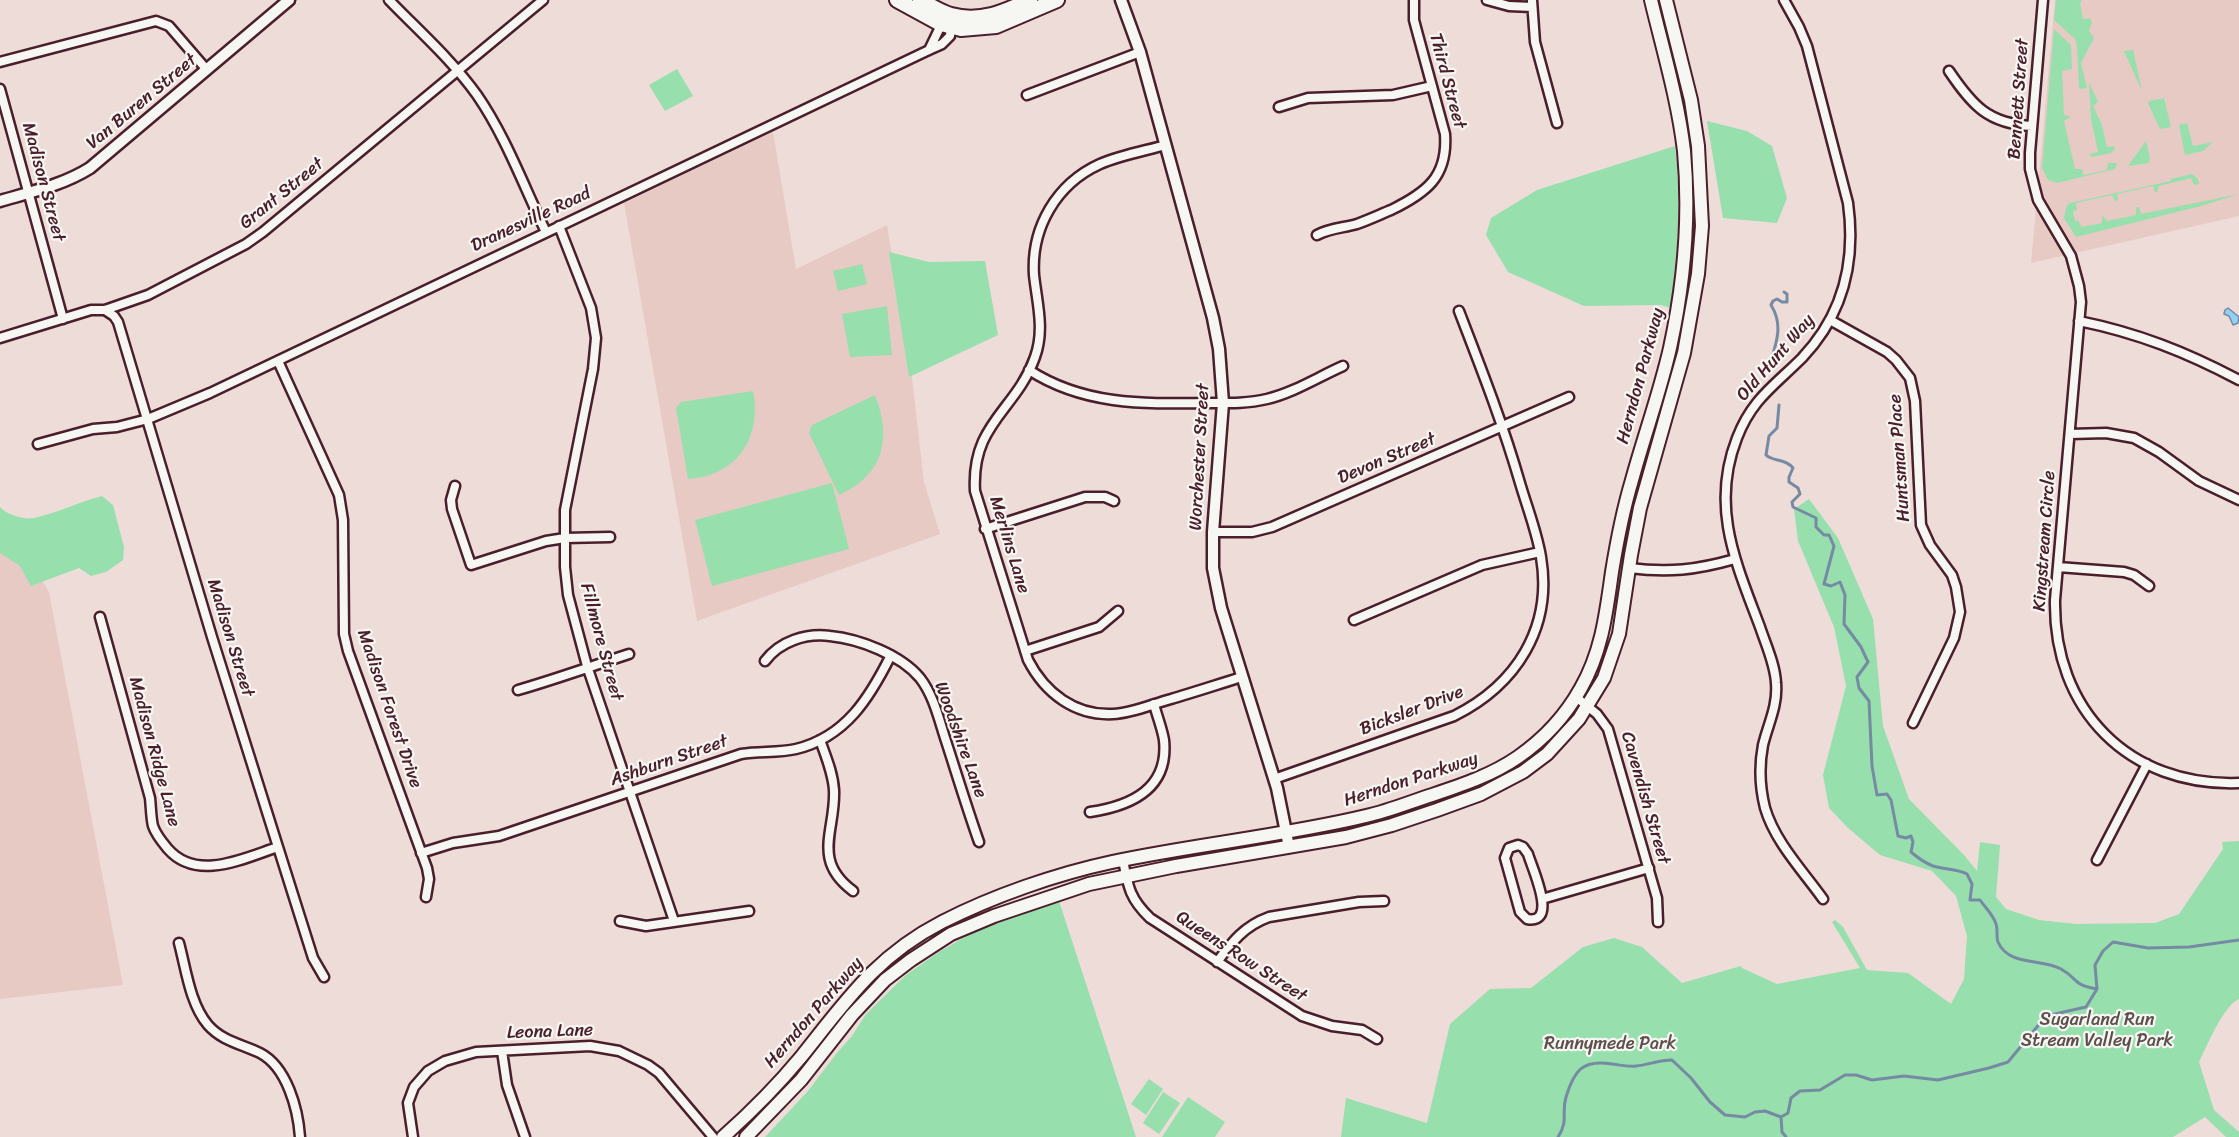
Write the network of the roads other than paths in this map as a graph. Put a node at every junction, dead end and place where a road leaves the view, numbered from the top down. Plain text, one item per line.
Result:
1 (290, 0) edge
2 (389, 0) edge
3 (543, 0) edge
4 (897, 0) edge
5 (920, 0) edge
6 (1030, 0) edge
7 (1057, 0) edge
8 (1121, 0) edge
9 (1414, 0) edge
10 (1487, 0) edge
11 (1651, 0) edge
12 (1666, 0) edge
13 (1784, 0) edge
14 (2043, 0) edge
15 (1532, 3) edge
16 (947, 22) junction
17 (929, 50) junction
18 (1140, 52) junction
19 (0, 62) edge
20 (207, 69) junction
21 (458, 70) junction
22 (1949, 71) dead end
23 (1432, 86) junction
24 (0, 89) edge
25 (1027, 95) dead end
26 (1279, 107) dead end
27 (1557, 123) dead end
28 (2032, 126) junction
29 (1166, 145) junction
30 (29, 193) junction
31 (2038, 200) joint
32 (0, 201) edge
33 (559, 226) junction
34 (546, 232) junction
35 (1317, 235) dead end
36 (105, 310) junction
37 (1459, 311) dead end
38 (63, 319) junction
39 (1830, 320) junction
40 (2079, 321) junction
41 (0, 338) edge
42 (278, 361) junction
43 (1343, 366) dead end
44 (1029, 370) junction
45 (2239, 380) edge
46 (1569, 397) dead end
47 (1223, 403) junction
48 (148, 419) junction
49 (1504, 426) junction
50 (2070, 434) junction
51 (38, 444) dead end
52 (454, 486) dead end
53 (2239, 500) edge
54 (1114, 501) dead end
55 (986, 529) junction
56 (1213, 532) junction
57 (610, 537) dead end
58 (565, 538) junction
59 (1540, 552) junction
60 (1735, 559) junction
61 (2058, 567) junction
62 (1629, 568) junction
63 (2149, 586) dead end
64 (1118, 611) dead end
65 (100, 617) dead end
66 (1354, 620) dead end
67 (1025, 651) junction
68 (629, 654) dead end
69 (891, 655) junction
70 (765, 661) dead end
71 (587, 666) junction
72 (1242, 677) junction
73 (518, 690) dead end
74 (1576, 697) junction
75 (1154, 704) junction
76 (1588, 706) junction
77 (1913, 723) dead end
78 (820, 741) junction
79 (2146, 764) junction
80 (1274, 779) junction
81 (2239, 783) edge
82 (630, 791) junction
83 (1090, 812) dead end
84 (1286, 832) junction
85 (979, 842) dead end
86 (278, 847) junction
87 (1289, 847) junction
88 (421, 853) junction
89 (1123, 860) junction
90 (2097, 860) dead end
91 (1649, 868) junction
92 (1126, 876) junction
93 (853, 891) dead end
94 (426, 897) dead end
95 (1542, 899) junction
96 (1823, 900) dead end
97 (1384, 901) dead end
98 (749, 911) dead end
99 (620, 921) dead end
100 (674, 921) junction
101 (1658, 922) dead end
102 (179, 943) dead end
103 (1217, 962) junction
104 (324, 977) dead end
105 (1377, 1039) dead end
106 (502, 1051) junction
107 (300, 1137) edge
108 (413, 1137) edge
109 (525, 1137) edge
110 (713, 1137) edge
111 (723, 1137) edge
112 (746, 1137) edge

1 - 20 street, Van Buren Street
2 - 21 street
3 - 21 street, Grant Street
4 - 16 main road
5 - 16 main road
6 - 16 main road
7 - 16 main road
8 - 18 street, Worchester Street
9 - 23 street, Third Street
10 - 15 street
11 - 74 main road, Herndon Parkway
12 - 62 main road, Herndon Parkway
13 - 39 street, Old Hunt Way
14 - 28 street, Bennett Street
15 - 27 street
16 - 17 street
16 - 17 street, Dranesville Road
17 - 33 street, Dranesville Road
18 - 25 street
18 - 29 street, Worchester Street
19 - 20 street
20 - 30 street, Van Buren Street
21 - 34 street
21 - 36 street, Grant Street
22 - 28 street
23 - 26 street
23 - 35 street, Third Street
24 - 30 street, Madison Street
28 - 31 street, Bennett Street
29 - 44 street, Merlins Lane
29 - 47 street, Worchester Street
30 - 32 street, Van Buren Street
30 - 38 street, Madison Street
31 - 40 street, Kingstream Circle
33 - 34 street, Dranesville Road
33 - 58 street, Fillmore Street
34 - 42 street, Dranesville Road
36 - 38 street, Grant Street
36 - 48 street, Madison Street
37 - 49 street, Bicksler Drive
38 - 41 street, Grant Street
39 - 60 street, Old Hunt Way
39 - 77 street, Huntsman Place
40 - 45 street
40 - 50 street, Kingstream Circle
42 - 48 street, Dranesville Road
42 - 88 street, Madison Forest Drive
43 - 47 street
44 - 47 street
44 - 55 street, Merlins Lane
46 - 49 street, Devon Street
47 - 56 street, Worchester Street
48 - 51 street, Dranesville Road
48 - 86 street, Madison Street
49 - 56 street, Devon Street
49 - 59 street, Bicksler Drive
50 - 53 street
50 - 61 street, Kingstream Circle
52 - 58 street
54 - 55 street
55 - 67 street, Merlins Lane
56 - 72 street, Worchester Street
57 - 58 street
58 - 71 street, Fillmore Street
59 - 66 street
59 - 80 street, Bicksler Drive
60 - 62 street
60 - 96 street, Old Hunt Way
61 - 63 street
61 - 79 street, Kingstream Circle
62 - 76 main road, Herndon Parkway
64 - 67 street
65 - 86 street, Madison Ridge Lane
67 - 75 street, Merlins Lane
68 - 71 street
69 - 70 street, Woodshire Lane
69 - 78 street, Ashburn Street
69 - 85 street, Woodshire Lane
71 - 73 street
71 - 82 street, Fillmore Street
72 - 75 street, Merlins Lane
72 - 80 street, Worchester Street
74 - 76 street, Cavendish Street
74 - 84 main road, Herndon Parkway
75 - 83 street
76 - 87 main road, Herndon Parkway
76 - 91 street, Cavendish Street
78 - 82 street, Ashburn Street
78 - 93 street
79 - 81 street, Kingstream Circle
79 - 90 street
80 - 84 street, Worchester Street
82 - 88 street, Ashburn Street
82 - 100 street, Fillmore Street
84 - 87 street, Worchester Street
84 - 89 main road, Herndon Parkway
86 - 104 street, Madison Street
87 - 92 main road, Herndon Parkway
88 - 94 street, Madison Forest Drive
89 - 92 street, Queens Row Street
89 - 111 main road, Herndon Parkway
91 - 95 street
91 - 101 street, Cavendish Street
92 - 103 street, Queens Row Street
92 - 112 main road, Herndon Parkway
95 - 95 street
97 - 103 street
98 - 100 street
99 - 100 street
102 - 107 street
103 - 105 street, Queens Row Street
106 - 108 street, Leona Lane
106 - 109 street
106 - 110 street, Leona Lane

